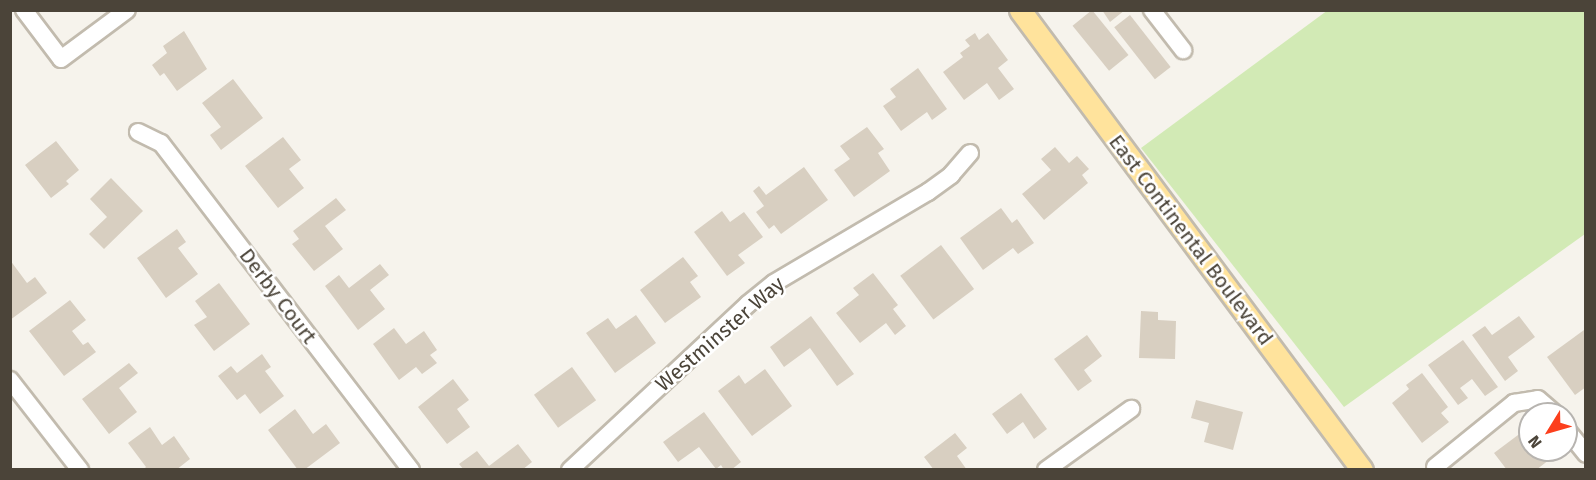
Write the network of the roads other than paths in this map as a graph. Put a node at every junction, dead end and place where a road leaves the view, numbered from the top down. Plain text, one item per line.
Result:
1 (24, 10) edge
2 (127, 10) edge
3 (1020, 10) edge
4 (1152, 10) edge
5 (1183, 50) dead end
6 (138, 132) dead end
7 (970, 153) dead end
8 (10, 380) edge
9 (1518, 402) edge
10 (1520, 402) edge
11 (1541, 402) edge
12 (1131, 409) dead end
13 (1435, 467) dead end
14 (80, 470) edge
15 (411, 470) edge
16 (570, 470) edge
17 (1046, 470) edge
18 (1362, 470) edge

1 - 2 street
3 - 18 main road, East Continental Boulevard
4 - 5 street
6 - 15 street, Derby Court
7 - 16 street, Westminster Way
8 - 14 street
9 - 13 street
10 - 11 street
12 - 17 street

